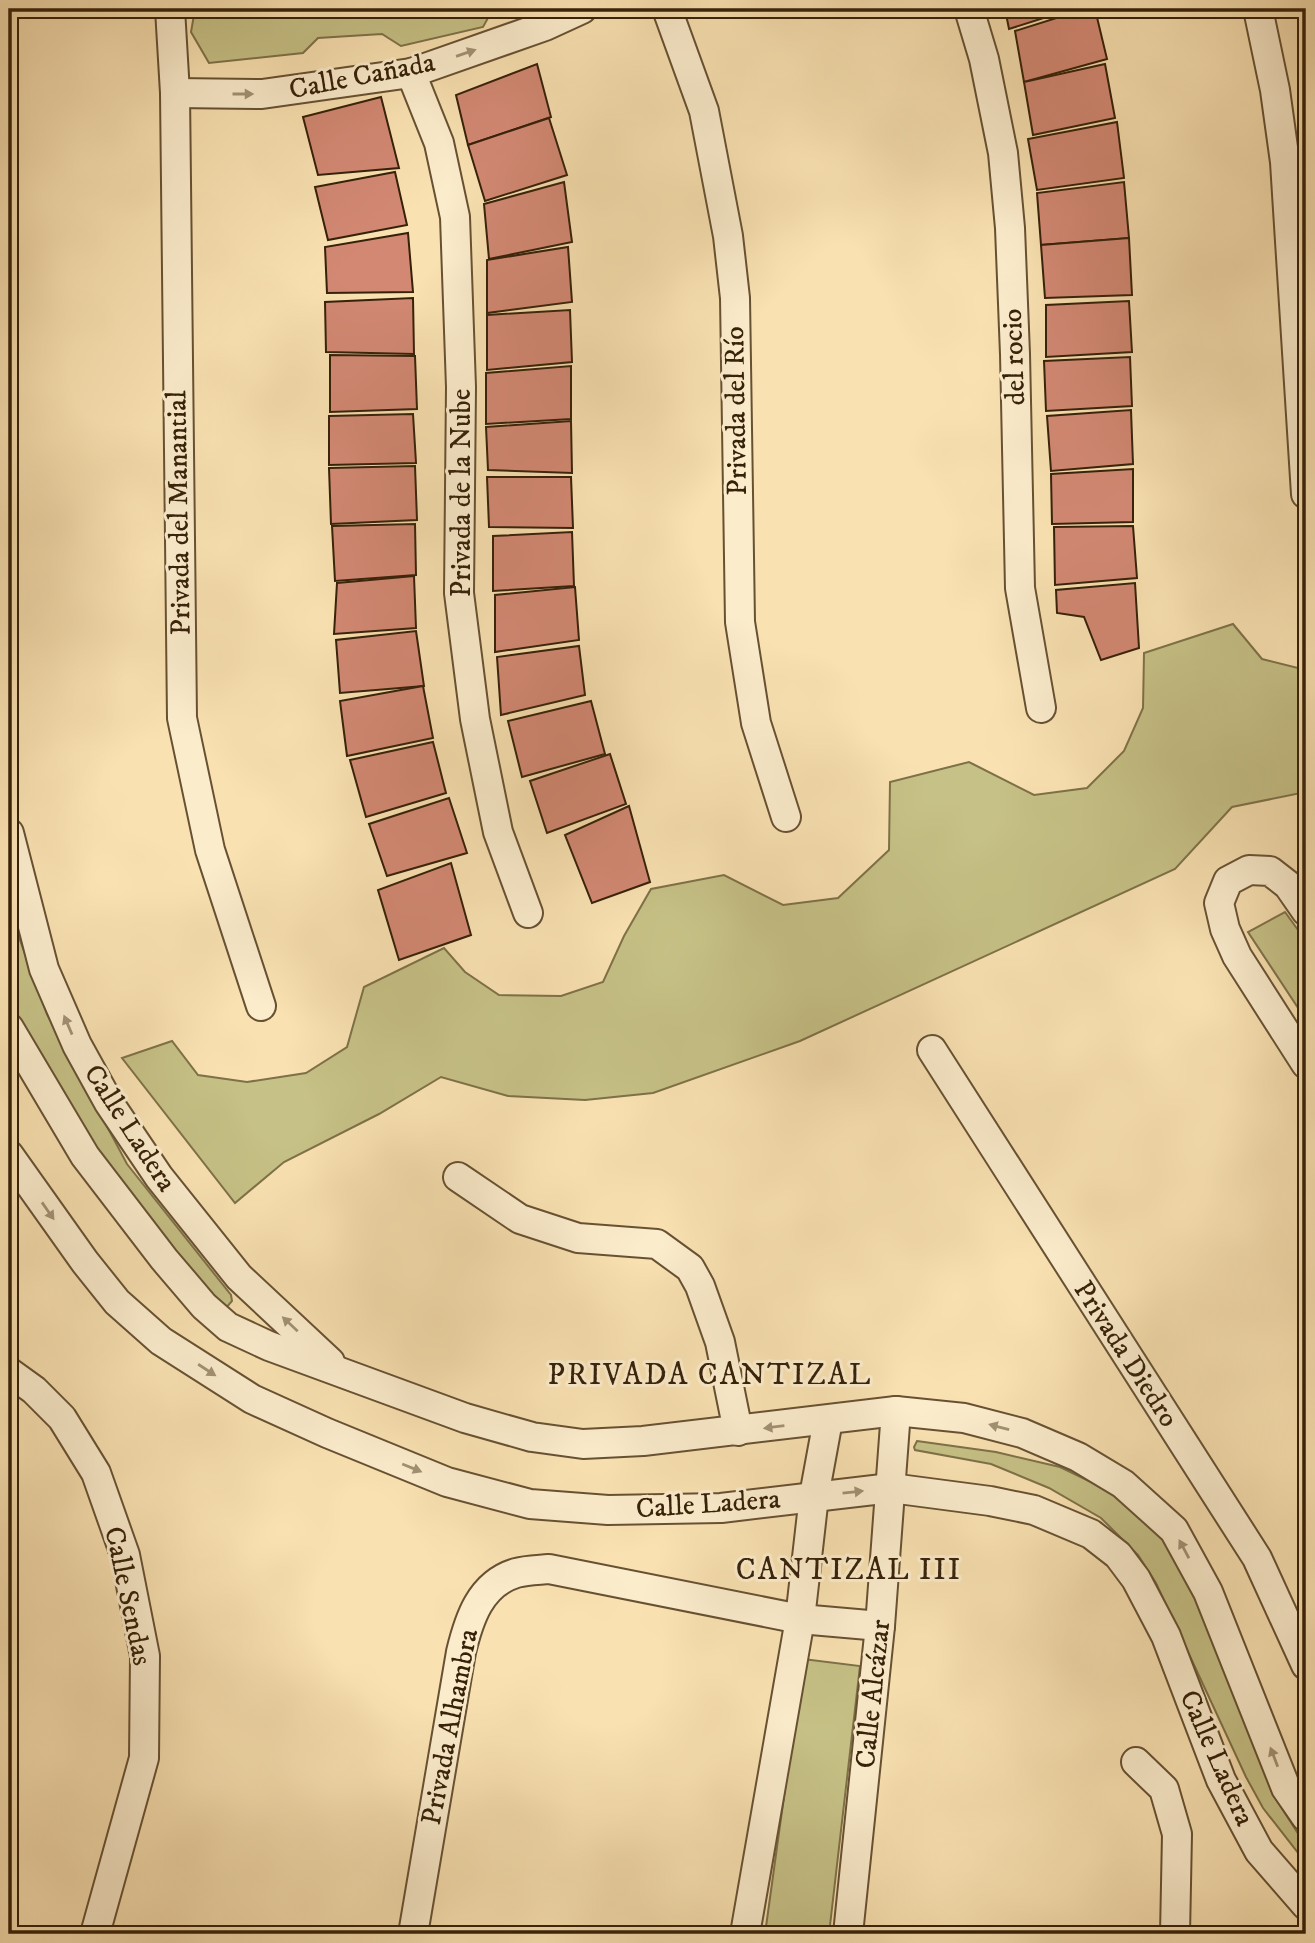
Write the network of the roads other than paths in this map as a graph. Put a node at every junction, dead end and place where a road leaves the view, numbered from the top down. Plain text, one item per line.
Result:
1 (170, 9) edge
2 (582, 9) edge
3 (667, 9) edge
4 (969, 9) edge
5 (1258, 9) edge
6 (411, 73) junction
7 (175, 93) junction
8 (1306, 494) edge
9 (1041, 708) dead end
10 (786, 817) dead end
11 (9, 833) edge
12 (1306, 911) edge
13 (528, 913) dead end
14 (261, 1006) dead end
15 (9, 1028) edge
16 (932, 1050) dead end
17 (1306, 1064) edge
18 (9, 1155) edge
19 (458, 1177) dead end
20 (340, 1371) junction
21 (9, 1373) edge
22 (896, 1411) junction
23 (828, 1420) junction
24 (738, 1431) junction
25 (891, 1488) junction
26 (814, 1496) junction
27 (800, 1619) junction
28 (880, 1626) junction
29 (1306, 1665) edge
30 (1136, 1762) dead end
31 (1306, 1817) edge
32 (1306, 1905) edge
33 (95, 1934) edge
34 (413, 1934) edge
35 (745, 1934) edge
36 (848, 1934) edge
37 (1175, 1934) edge

1 - 7 street, Privada del Manantial
6 -> 2 street, Calle Cañada
3 - 10 street, Privada del Río
4 - 9 street, del rocio
5 - 8 street
7 -> 6 street, Calle Cañada
6 - 13 street, Privada de la Nube
7 - 14 street, Privada del Manantial
20 -> 11 street, Calle Ladera
12 - 17 street
15 - 20 street, Calle Ladera
16 - 29 street, Privada Diedro
18 -> 26 street, Calle Ladera
19 - 24 street
20 - 24 street, Calle Ladera
21 - 33 street, Calle Sendas
22 - 23 street, Calle Ladera
22 - 25 street, Calle Alcázar
31 -> 22 street, Calle Ladera
23 -> 24 street, Calle Ladera
23 - 26 street
26 -> 25 street, Calle Ladera
25 - 28 street, Calle Alcázar
25 - 32 street, Calle Ladera
26 - 27 street
27 - 28 street, Privada Alhambra
27 - 34 street, Privada Alhambra
27 - 35 street
28 - 36 street, Calle Alcázar
30 - 37 street

